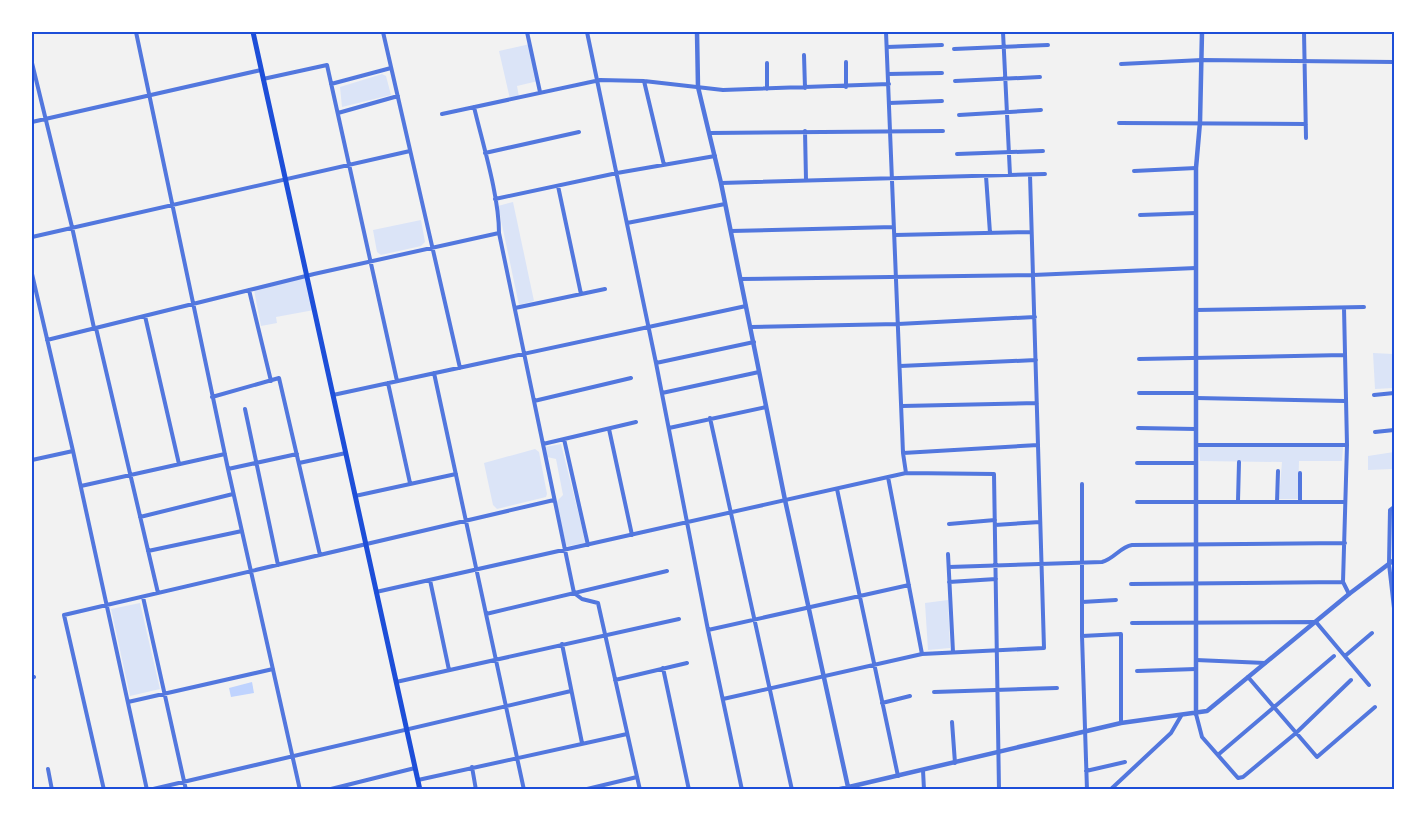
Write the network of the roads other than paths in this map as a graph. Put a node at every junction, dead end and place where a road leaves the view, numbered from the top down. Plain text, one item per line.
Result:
1 (136, 32) edge
2 (253, 32) edge
3 (383, 32) edge
4 (527, 32) edge
5 (587, 32) edge
6 (690, 32) edge
7 (697, 32) edge
8 (702, 32) edge
9 (886, 32) edge
10 (1003, 32) edge
11 (1202, 32) edge
12 (1304, 32) edge
13 (942, 45) dead end
14 (1048, 45) dead end
15 (887, 46) junction
16 (1004, 47) junction
17 (954, 49) dead end
18 (804, 55) dead end
19 (1202, 60) junction
20 (846, 62) dead end
21 (1305, 62) junction
22 (1395, 62) edge
23 (32, 63) edge
24 (767, 63) dead end
25 (1121, 64) dead end
26 (391, 68) junction
27 (261, 70) junction
28 (942, 73) dead end
29 (888, 74) junction
30 (1040, 77) dead end
31 (263, 79) junction
32 (1006, 79) junction
33 (597, 81) junction
34 (644, 81) junction
35 (955, 81) dead end
36 (332, 84) junction
37 (889, 84) junction
38 (698, 87) junction
39 (846, 87) junction
40 (805, 88) junction
41 (767, 89) junction
42 (540, 92) junction
43 (150, 94) junction
44 (398, 96) junction
45 (942, 101) dead end
46 (889, 103) junction
47 (474, 107) junction
48 (1041, 110) dead end
49 (1007, 112) junction
50 (338, 113) junction
51 (442, 114) dead end
52 (959, 115) dead end
53 (44, 119) junction
54 (32, 122) edge
55 (1200, 122) junction
56 (1119, 123) dead end
57 (1306, 124) junction
58 (805, 131) junction
59 (890, 131) junction
60 (943, 131) dead end
61 (579, 132) dead end
62 (710, 133) junction
63 (1306, 138) dead end
64 (410, 151) junction
65 (1043, 151) dead end
66 (1009, 152) junction
67 (485, 153) junction
68 (957, 154) dead end
69 (715, 156) junction
70 (349, 165) junction
71 (664, 165) junction
72 (1196, 168) junction
73 (1134, 171) dead end
74 (617, 173) junction
75 (1045, 174) dead end
76 (1010, 175) junction
77 (1030, 175) junction
78 (986, 176) junction
79 (285, 179) junction
80 (892, 179) junction
81 (806, 180) junction
82 (721, 183) junction
83 (558, 186) junction
84 (495, 199) junction
85 (725, 204) junction
86 (173, 205) junction
87 (1196, 213) junction
88 (1140, 215) dead end
89 (627, 223) junction
90 (72, 227) junction
91 (894, 227) junction
92 (731, 231) junction
93 (1031, 232) junction
94 (499, 233) junction
95 (990, 233) junction
96 (895, 235) junction
97 (32, 237) edge
98 (433, 249) junction
99 (370, 262) junction
100 (1196, 268) junction
101 (32, 274) edge
102 (306, 275) junction
103 (1033, 275) junction
104 (896, 277) junction
105 (741, 279) junction
106 (605, 289) dead end
107 (249, 290) junction
108 (581, 294) junction
109 (193, 304) junction
110 (746, 306) junction
111 (1364, 307) dead end
112 (514, 308) junction
113 (1344, 308) junction
114 (1196, 310) junction
115 (145, 316) junction
116 (1035, 317) junction
117 (898, 324) junction
118 (648, 326) junction
119 (751, 327) junction
120 (95, 328) junction
121 (47, 340) junction
122 (754, 342) junction
123 (524, 354) junction
124 (1344, 355) junction
125 (1196, 357) junction
126 (1139, 358) dead end
127 (1036, 360) junction
128 (656, 363) junction
129 (900, 366) junction
130 (460, 368) junction
131 (759, 372) junction
132 (434, 373) junction
133 (631, 378) dead end
134 (271, 381) junction
135 (397, 381) junction
136 (388, 383) junction
137 (662, 393) junction
138 (1139, 393) dead end
139 (1395, 393) edge
140 (333, 395) junction
141 (1374, 395) dead end
142 (1196, 396) junction
143 (212, 397) junction
144 (534, 401) junction
145 (1345, 401) junction
146 (1037, 403) junction
147 (902, 406) junction
148 (767, 407) junction
149 (245, 409) dead end
150 (710, 418) junction
151 (636, 422) dead end
152 (669, 428) junction
153 (1138, 428) dead end
154 (609, 429) junction
155 (1196, 429) junction
156 (1395, 430) edge
157 (1375, 432) dead end
158 (564, 439) junction
159 (543, 444) junction
160 (1038, 445) junction
161 (1196, 445) junction
162 (1347, 445) junction
163 (73, 450) junction
164 (346, 453) junction
165 (903, 453) junction
166 (225, 454) junction
167 (297, 454) junction
168 (32, 460) edge
169 (1239, 462) dead end
170 (299, 463) junction
171 (1137, 463) dead end
172 (1196, 463) junction
173 (179, 464) junction
174 (256, 464) junction
175 (228, 469) junction
176 (1278, 471) dead end
177 (906, 473) junction
178 (1300, 473) dead end
179 (456, 474) junction
180 (130, 476) junction
181 (888, 477) junction
182 (410, 483) junction
183 (1082, 484) dead end
184 (81, 486) junction
185 (837, 489) junction
186 (234, 494) junction
187 (355, 496) junction
188 (554, 500) junction
189 (785, 500) junction
190 (1196, 501) junction
191 (1238, 501) junction
192 (1137, 502) dead end
193 (1277, 502) junction
194 (1300, 502) junction
195 (1345, 502) junction
196 (1395, 507) edge
197 (731, 513) junction
198 (140, 517) junction
199 (466, 521) junction
200 (688, 522) junction
201 (995, 522) junction
202 (1040, 522) junction
203 (949, 524) dead end
204 (242, 531) junction
205 (632, 535) junction
206 (1196, 543) junction
207 (1345, 543) junction
208 (366, 544) junction
209 (588, 545) junction
210 (565, 550) junction
211 (148, 551) junction
212 (948, 554) dead end
213 (320, 555) junction
214 (1395, 560) edge
215 (1082, 563) junction
216 (1042, 564) junction
217 (1389, 564) junction
218 (278, 565) junction
219 (996, 565) junction
220 (949, 567) junction
221 (476, 570) junction
222 (251, 571) junction
223 (667, 571) dead end
224 (996, 579) junction
225 (430, 580) junction
226 (949, 582) junction
227 (1343, 582) junction
228 (1196, 583) junction
229 (1131, 584) dead end
230 (909, 585) junction
231 (376, 592) junction
232 (158, 593) junction
233 (574, 593) junction
234 (1349, 594) junction
235 (143, 597) junction
236 (860, 597) junction
237 (1116, 600) dead end
238 (1082, 602) junction
239 (107, 605) junction
240 (809, 608) junction
241 (1395, 608) edge
242 (486, 614) junction
243 (679, 619) dead end
244 (755, 620) junction
245 (1316, 622) junction
246 (1132, 623) dead end
247 (1196, 623) junction
248 (708, 630) junction
249 (1372, 633) dead end
250 (606, 635) junction
251 (1082, 636) junction
252 (562, 644) junction
253 (998, 650) junction
254 (953, 652) junction
255 (922, 654) junction
256 (1334, 656) dead end
257 (1345, 656) junction
258 (496, 659) junction
259 (1196, 660) junction
260 (687, 663) dead end
261 (1265, 663) junction
262 (874, 665) junction
263 (663, 668) junction
264 (273, 669) junction
265 (1196, 669) junction
266 (449, 670) junction
267 (1137, 671) dead end
268 (824, 676) junction
269 (1248, 677) junction
270 (615, 680) junction
271 (1351, 680) dead end
272 (396, 682) junction
273 (1370, 685) dead end
274 (770, 688) junction
275 (1057, 688) dead end
276 (998, 690) junction
277 (571, 691) junction
278 (934, 692) dead end
279 (165, 694) junction
280 (910, 696) dead end
281 (723, 699) junction
282 (128, 702) junction
283 (882, 703) junction
284 (506, 706) junction
285 (1274, 706) junction
286 (1375, 707) dead end
287 (1196, 714) junction
288 (1181, 716) junction
289 (952, 722) dead end
290 (1121, 723) junction
291 (407, 730) junction
292 (1084, 731) junction
293 (1296, 733) junction
294 (627, 734) junction
295 (582, 743) junction
296 (999, 753) junction
297 (1219, 754) junction
298 (292, 756) junction
299 (517, 757) junction
300 (1125, 762) dead end
301 (954, 763) junction
302 (472, 767) junction
303 (415, 768) junction
304 (48, 769) dead end
305 (923, 770) junction
306 (1086, 771) junction
307 (898, 776) junction
308 (637, 777) junction
309 (418, 780) junction
310 (185, 781) junction
311 (848, 787) junction
312 (52, 789) edge
313 (104, 789) edge
314 (148, 789) edge
315 (186, 789) edge
316 (300, 789) edge
317 (327, 789) edge
318 (420, 789) edge
319 (476, 789) edge
320 (524, 789) edge
321 (583, 789) edge
322 (640, 789) edge
323 (689, 789) edge
324 (742, 789) edge
325 (792, 789) edge
326 (836, 789) edge
327 (924, 789) edge
328 (999, 789) edge
329 (1087, 789) edge
330 (1110, 789) edge

1 - 43 street
2 - 27 main road
3 - 26 street
4 - 42 street
5 - 33 street
6 - 7 street
7 - 8 street
7 - 38 street
9 - 15 street
10 - 16 street
11 - 19 street
12 - 21 street
13 - 15 street
14 - 16 street
15 - 29 street
16 - 17 street
16 - 32 street
18 - 40 street
19 - 21 street
19 - 25 street
19 - 55 street
20 - 39 street
21 - 22 street
21 - 57 street
23 - 53 street
24 - 41 street
26 - 36 street
26 - 44 street
27 - 31 main road
27 - 43 street
28 - 29 street
29 - 37 street
30 - 32 street
31 - 36 street
31 - 79 main road
32 - 35 street
32 - 49 street
33 - 34 street
33 - 42 street
33 - 74 street
34 - 38 street
34 - 71 street
36 - 50 street
37 - 39 street
37 - 46 street
38 - 41 street
38 - 62 street
39 - 40 street
40 - 41 street
42 - 47 street
43 - 53 street
43 - 86 street
44 - 50 street
44 - 64 street
45 - 46 street
46 - 59 street
47 - 51 street
47 - 67 street
48 - 49 street
49 - 52 street
49 - 66 street
50 - 70 street
53 - 54 street
53 - 90 street
55 - 56 street
55 - 57 street
55 - 72 street
57 - 63 street
58 - 59 street
58 - 62 street
58 - 81 street
59 - 60 street
59 - 80 street
61 - 67 street
62 - 69 street
64 - 70 street
64 - 98 street
65 - 66 street
66 - 68 street
66 - 76 street
67 - 84 street
69 - 71 street
69 - 82 street
70 - 79 street
70 - 99 street
71 - 74 street
72 - 73 street
72 - 87 street
74 - 83 street
74 - 89 street
75 - 77 street
76 - 77 street
76 - 78 street
77 - 93 street
78 - 80 street
78 - 95 street
79 - 86 street
79 - 102 main road
80 - 81 street
80 - 91 street
81 - 82 street
82 - 85 street
83 - 84 street
83 - 108 street
84 - 94 street
85 - 89 street
85 - 92 street
86 - 90 street
86 - 109 street
87 - 88 street
87 - 100 street
89 - 118 street
90 - 97 street
90 - 120 street
91 - 92 street
91 - 96 street
92 - 105 street
93 - 95 street
93 - 103 street
94 - 98 street
94 - 112 street
95 - 96 street
96 - 104 street
98 - 99 street
98 - 130 street
99 - 102 street
99 - 135 street
100 - 103 street
100 - 114 street
101 - 121 street
102 - 107 street
102 - 140 main road
103 - 104 street
103 - 116 street
104 - 105 street
104 - 117 street
105 - 110 street
106 - 108 street
107 - 109 street
107 - 134 street
108 - 112 street
109 - 115 street
109 - 143 street
110 - 118 street
110 - 119 street
111 - 113 street
112 - 123 street
113 - 114 street
113 - 124 street
114 - 125 street
115 - 120 street
115 - 173 street
116 - 117 street
116 - 127 street
117 - 119 street
117 - 129 street
118 - 123 street
118 - 128 street
119 - 122 street
120 - 121 street
120 - 180 street
121 - 163 street
122 - 128 street
122 - 131 street
123 - 130 street
123 - 144 street
124 - 125 street
124 - 145 street
125 - 126 street
125 - 142 street
127 - 129 street
127 - 146 street
128 - 137 street
129 - 147 street
130 - 132 street
131 - 137 street
131 - 148 street
132 - 135 street
132 - 179 street
133 - 144 street
134 - 143 street
134 - 167 street
135 - 136 street
136 - 140 street
136 - 182 street
137 - 152 street
138 - 142 street
139 - 141 street
140 - 164 main road
142 - 145 street
142 - 155 street
143 - 166 street
144 - 159 street
145 - 162 street
146 - 147 street
146 - 160 street
147 - 165 street
148 - 150 street
148 - 189 street
149 - 174 street
150 - 152 street
150 - 197 street
151 - 154 street
152 - 200 street
153 - 155 street
154 - 158 street
154 - 205 street
155 - 161 street
156 - 157 street
158 - 159 street
158 - 209 street
159 - 188 street
160 - 165 street
160 - 202 street
161 - 162 street
161 - 172 street
162 - 195 street
163 - 168 street
163 - 184 street
164 - 170 street
164 - 187 main road
165 - 177 street
166 - 173 street
166 - 175 street
167 - 170 street
167 - 174 street
169 - 191 street
170 - 213 street
171 - 172 street
172 - 190 street
173 - 180 street
174 - 175 street
174 - 218 street
175 - 186 street
176 - 193 street
177 - 181 street
177 - 201 street
178 - 194 street
179 - 182 street
179 - 199 street
180 - 184 street
180 - 198 street
181 - 185 street
181 - 230 street
182 - 187 street
183 - 215 street
184 - 239 street
185 - 189 street
185 - 236 street
186 - 198 street
186 - 204 street
187 - 208 main road
188 - 199 street
188 - 210 street
189 - 197 street
189 - 240 street
190 - 191 street
190 - 192 street
190 - 206 street
191 - 193 street
193 - 194 street
194 - 195 street
195 - 207 street
196 - 217 street
197 - 200 street
197 - 244 street
198 - 211 street
199 - 208 street
199 - 221 street
200 - 205 street
200 - 248 street
201 - 202 street
201 - 203 street
201 - 219 street
202 - 216 street
204 - 211 street
204 - 222 street
205 - 209 street
206 - 207 street
206 - 215 street
206 - 228 street
207 - 227 street
208 - 213 street
208 - 231 main road
209 - 210 street
210 - 221 street
210 - 233 street
211 - 232 street
212 - 220 street
213 - 218 street
214 - 217 street
215 - 216 street
215 - 238 street
216 - 219 street
216 - 253 street
217 - 234 street
217 - 241 street
218 - 222 street
219 - 220 street
219 - 224 street
220 - 226 street
221 - 225 street
221 - 242 street
222 - 232 street
222 - 264 street
223 - 233 street
224 - 226 street
224 - 253 street
225 - 231 street
225 - 266 street
226 - 254 street
227 - 228 street
227 - 234 street
228 - 229 street
228 - 247 street
230 - 236 street
230 - 255 street
231 - 272 main road
232 - 235 street
233 - 242 street
233 - 250 street
234 - 245 street
235 - 239 street
235 - 279 street
236 - 240 street
236 - 262 street
237 - 238 street
238 - 251 street
239 - 282 street
239 - 313 street
240 - 244 street
240 - 268 street
242 - 258 street
243 - 250 street
244 - 248 street
244 - 274 street
245 - 247 street
245 - 257 street
245 - 261 street
246 - 247 street
247 - 259 street
248 - 281 street
249 - 257 street
250 - 252 street
250 - 270 street
251 - 290 street
251 - 292 street
252 - 258 street
252 - 277 street
253 - 254 street
253 - 276 street
254 - 255 street
255 - 262 street
256 - 285 street
257 - 273 street
258 - 266 street
258 - 284 street
259 - 261 street
259 - 265 street
260 - 263 street
261 - 269 street
262 - 268 street
262 - 283 street
263 - 270 street
263 - 323 street
264 - 279 street
264 - 298 street
265 - 267 street
265 - 287 street
266 - 272 street
268 - 274 street
268 - 311 street
269 - 285 street
269 - 287 street
270 - 294 street
271 - 293 street
272 - 291 main road
274 - 281 street
274 - 325 street
275 - 276 street
276 - 278 street
276 - 296 street
277 - 284 street
277 - 295 street
279 - 282 street
279 - 310 street
280 - 283 street
281 - 324 street
282 - 314 street
283 - 307 street
284 - 291 street
284 - 299 street
285 - 293 street
285 - 297 street
286 - 293 street
287 - 288 street
287 - 297 street
288 - 290 street
288 - 330 street
289 - 301 street
290 - 292 street
291 - 298 street
291 - 303 main road
292 - 296 street
292 - 306 street
293 - 297 street
294 - 295 street
294 - 308 street
295 - 299 street
296 - 301 street
296 - 328 street
298 - 310 street
298 - 316 street
299 - 302 street
299 - 320 street
300 - 306 street
301 - 305 street
302 - 309 street
302 - 319 street
303 - 309 main road
303 - 317 street
304 - 312 street
305 - 307 street
305 - 327 street
306 - 329 street
307 - 311 street
308 - 321 street
308 - 322 street
309 - 318 main road
310 - 314 street
310 - 315 street
311 - 326 street

